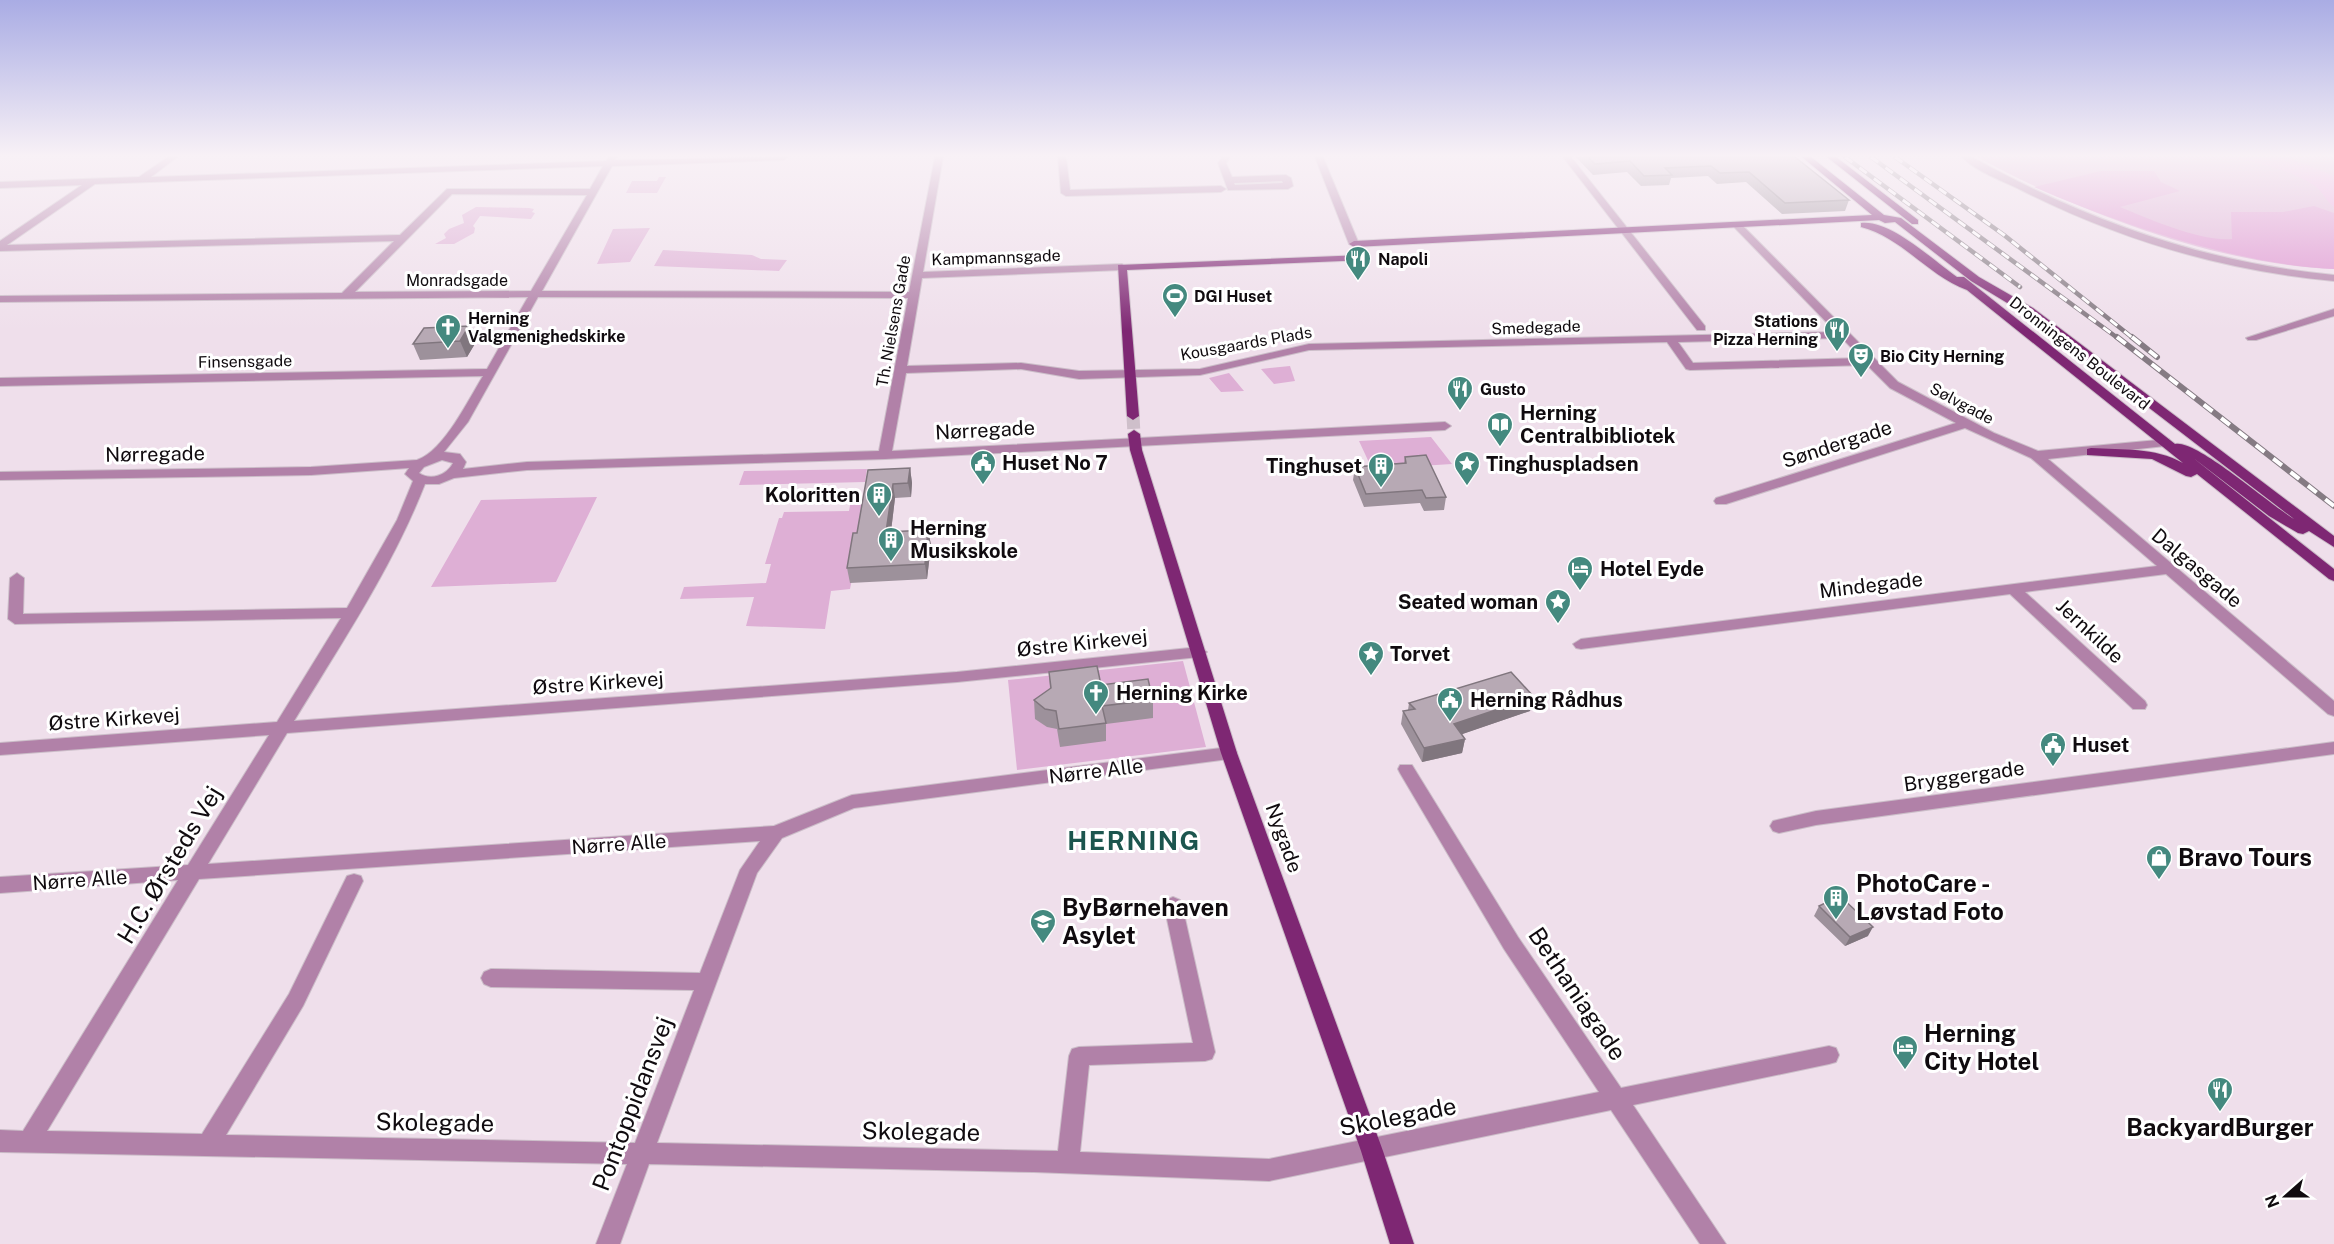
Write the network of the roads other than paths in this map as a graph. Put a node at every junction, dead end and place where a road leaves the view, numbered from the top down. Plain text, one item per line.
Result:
1 (45, 215) edge
2 (425, 215) edge
3 (579, 215) edge
4 (928, 215) edge
5 (1342, 215) edge
6 (1614, 215) edge
7 (1854, 215) edge
8 (1879, 215) edge
9 (1906, 215) edge
10 (2087, 215) edge
11 (1881, 217) junction
12 (1852, 219) junction
13 (1816, 221) junction
14 (1737, 225) junction
15 (1626, 230) junction
16 (402, 238) junction
17 (1354, 244) junction
18 (0, 246) edge
19 (1122, 267) junction
20 (917, 275) junction
21 (2333, 278) edge
22 (1973, 290) junction
23 (536, 294) junction
24 (346, 295) junction
25 (915, 295) junction
26 (0, 299) edge
27 (2334, 312) edge
28 (2037, 316) junction
29 (1701, 328) dead end
30 (1844, 334) junction
31 (2252, 338) dead end
32 (1670, 339) junction
33 (1404, 345) joint
34 (1872, 361) junction
35 (901, 370) junction
36 (490, 372) junction
37 (1130, 374) junction
38 (0, 382) edge
39 (1133, 416) tunnel mouth
40 (462, 422) junction
41 (1965, 424) junction
42 (1445, 426) dead end
43 (2183, 428) junction
44 (1135, 438) junction
45 (2165, 442) junction
46 (2091, 452) junction
47 (885, 455) junction
48 (2036, 455) junction
49 (433, 457) junction
50 (455, 459) junction
51 (527, 466) junction
52 (417, 473) junction
53 (452, 474) junction
54 (0, 476) edge
55 (435, 480) junction
56 (1721, 501) dead end
57 (404, 520) junction
58 (2334, 543) edge
59 (2334, 549) edge
60 (2306, 553) junction
61 (2167, 569) junction
62 (2334, 576) edge
63 (16, 578) dead end
64 (2012, 588) junction
65 (352, 613) junction
66 (1581, 644) dead end
67 (1199, 652) junction
68 (2139, 705) dead end
69 (2334, 710) edge
70 (282, 728) junction
71 (2334, 748) edge
72 (0, 749) edge
73 (1229, 753) junction
74 (1406, 769) dead end
75 (1779, 826) dead end
76 (776, 833) junction
77 (194, 873) junction
78 (354, 881) dead end
79 (0, 885) edge
80 (1173, 905) dead end
81 (491, 978) dead end
82 (707, 982) junction
83 (1829, 1055) dead end
84 (1619, 1100) junction
85 (0, 1141) edge
86 (29, 1141) junction
87 (208, 1145) junction
88 (1372, 1151) junction
89 (642, 1154) junction
90 (1068, 1162) junction
91 (608, 1244) edge
92 (1402, 1244) edge
93 (1714, 1244) edge

1 - 18 street
2 - 16 street
3 - 23 street
4 - 20 street, Th. Nielsens Gade
5 - 17 street
6 - 15 street
7 - 12 main road
8 - 11 main road, Dronningens Boulevard
9 - 28 main road, Dronningens Boulevard
10 - 21 street
11 - 12 main road
11 - 22 main road, Dronningens Boulevard
11 - 28 main road
12 - 13 main road
13 - 14 main road
13 - 22 main road
14 - 15 main road
14 - 30 street, Sølvgade
15 - 17 main road
15 - 29 street
16 - 18 street
16 - 24 street
17 - 19 main road, Kampmannsgade
19 - 20 street, Kampmannsgade
19 - 37 main road
20 - 25 street, Th. Nielsens Gade
22 - 45 main road, Dronningens Boulevard
23 - 24 street, Monradsgade
23 - 25 street, Monradsgade
23 - 36 street
24 - 26 street, Monradsgade
25 - 35 street, Th. Nielsens Gade
27 - 31 street
28 - 43 main road, Dronningens Boulevard
30 - 32 street, Smedegade
30 - 34 street, Sølvgade
32 - 33 street, Smedegade
32 - 34 street
33 - 37 street, Kousgaards Plads
34 - 41 street, Sølvgade
35 - 37 street, Kousgaards Plads
35 - 47 street, Th. Nielsens Gade
36 - 38 street, Finsensgade
36 - 40 street
37 - 39 main road
40 - 49 street
40 - 50 street
41 - 48 street, Sølvgade
41 - 56 street, Søndergade
42 - 44 street, Nørregade
43 - 45 main road
43 - 58 main road, Dronningens Boulevard
44 - 47 street, Nørregade
44 - 67 main road, Nygade
45 - 46 street, Sølvgade
45 - 59 main road
45 - 60 main road, Dronningens Boulevard
46 - 48 street, Sølvgade
46 - 60 main road
47 - 51 street, Nørregade
48 - 61 street, Dalgasgade
49 - 50 street, Nørregade
49 - 52 street
50 - 51 street, Nørregade
50 - 53 street
51 - 53 street, Nørregade
52 - 54 street, Nørregade
52 - 55 street, Nørregade
52 - 57 street, H.C. Ørsteds Vej
53 - 55 street, Nørregade
55 - 57 street, H.C. Ørsteds Vej
57 - 65 street, H.C. Ørsteds Vej
60 - 62 main road, Dronningens Boulevard
61 - 64 street, Mindegade
61 - 69 street, Dalgasgade
63 - 65 street
64 - 66 street, Mindegade
64 - 68 street, Jernkilde
65 - 70 street, H.C. Ørsteds Vej
67 - 70 street, Østre Kirkevej
67 - 73 main road, Nygade
70 - 72 street, Østre Kirkevej
70 - 77 street, H.C. Ørsteds Vej
71 - 75 street, Bryggergade
73 - 76 street, Nørre Alle
73 - 88 main road, Nygade
74 - 84 street, Bethaniagade
76 - 77 street, Nørre Alle
76 - 82 street, Pontoppidansvej
77 - 79 street, Nørre Alle
77 - 86 street, H.C. Ørsteds Vej
78 - 87 street
80 - 90 street
81 - 82 street
82 - 89 street, Pontoppidansvej
83 - 84 street, Skolegade
84 - 88 street, Skolegade
84 - 93 street, Bethaniagade
85 - 86 street, Skolegade
86 - 87 street, Skolegade
87 - 89 street, Skolegade
88 - 90 street, Skolegade
88 - 92 main road, Nygade
89 - 90 street, Skolegade
89 - 91 street, Pontoppidansvej

